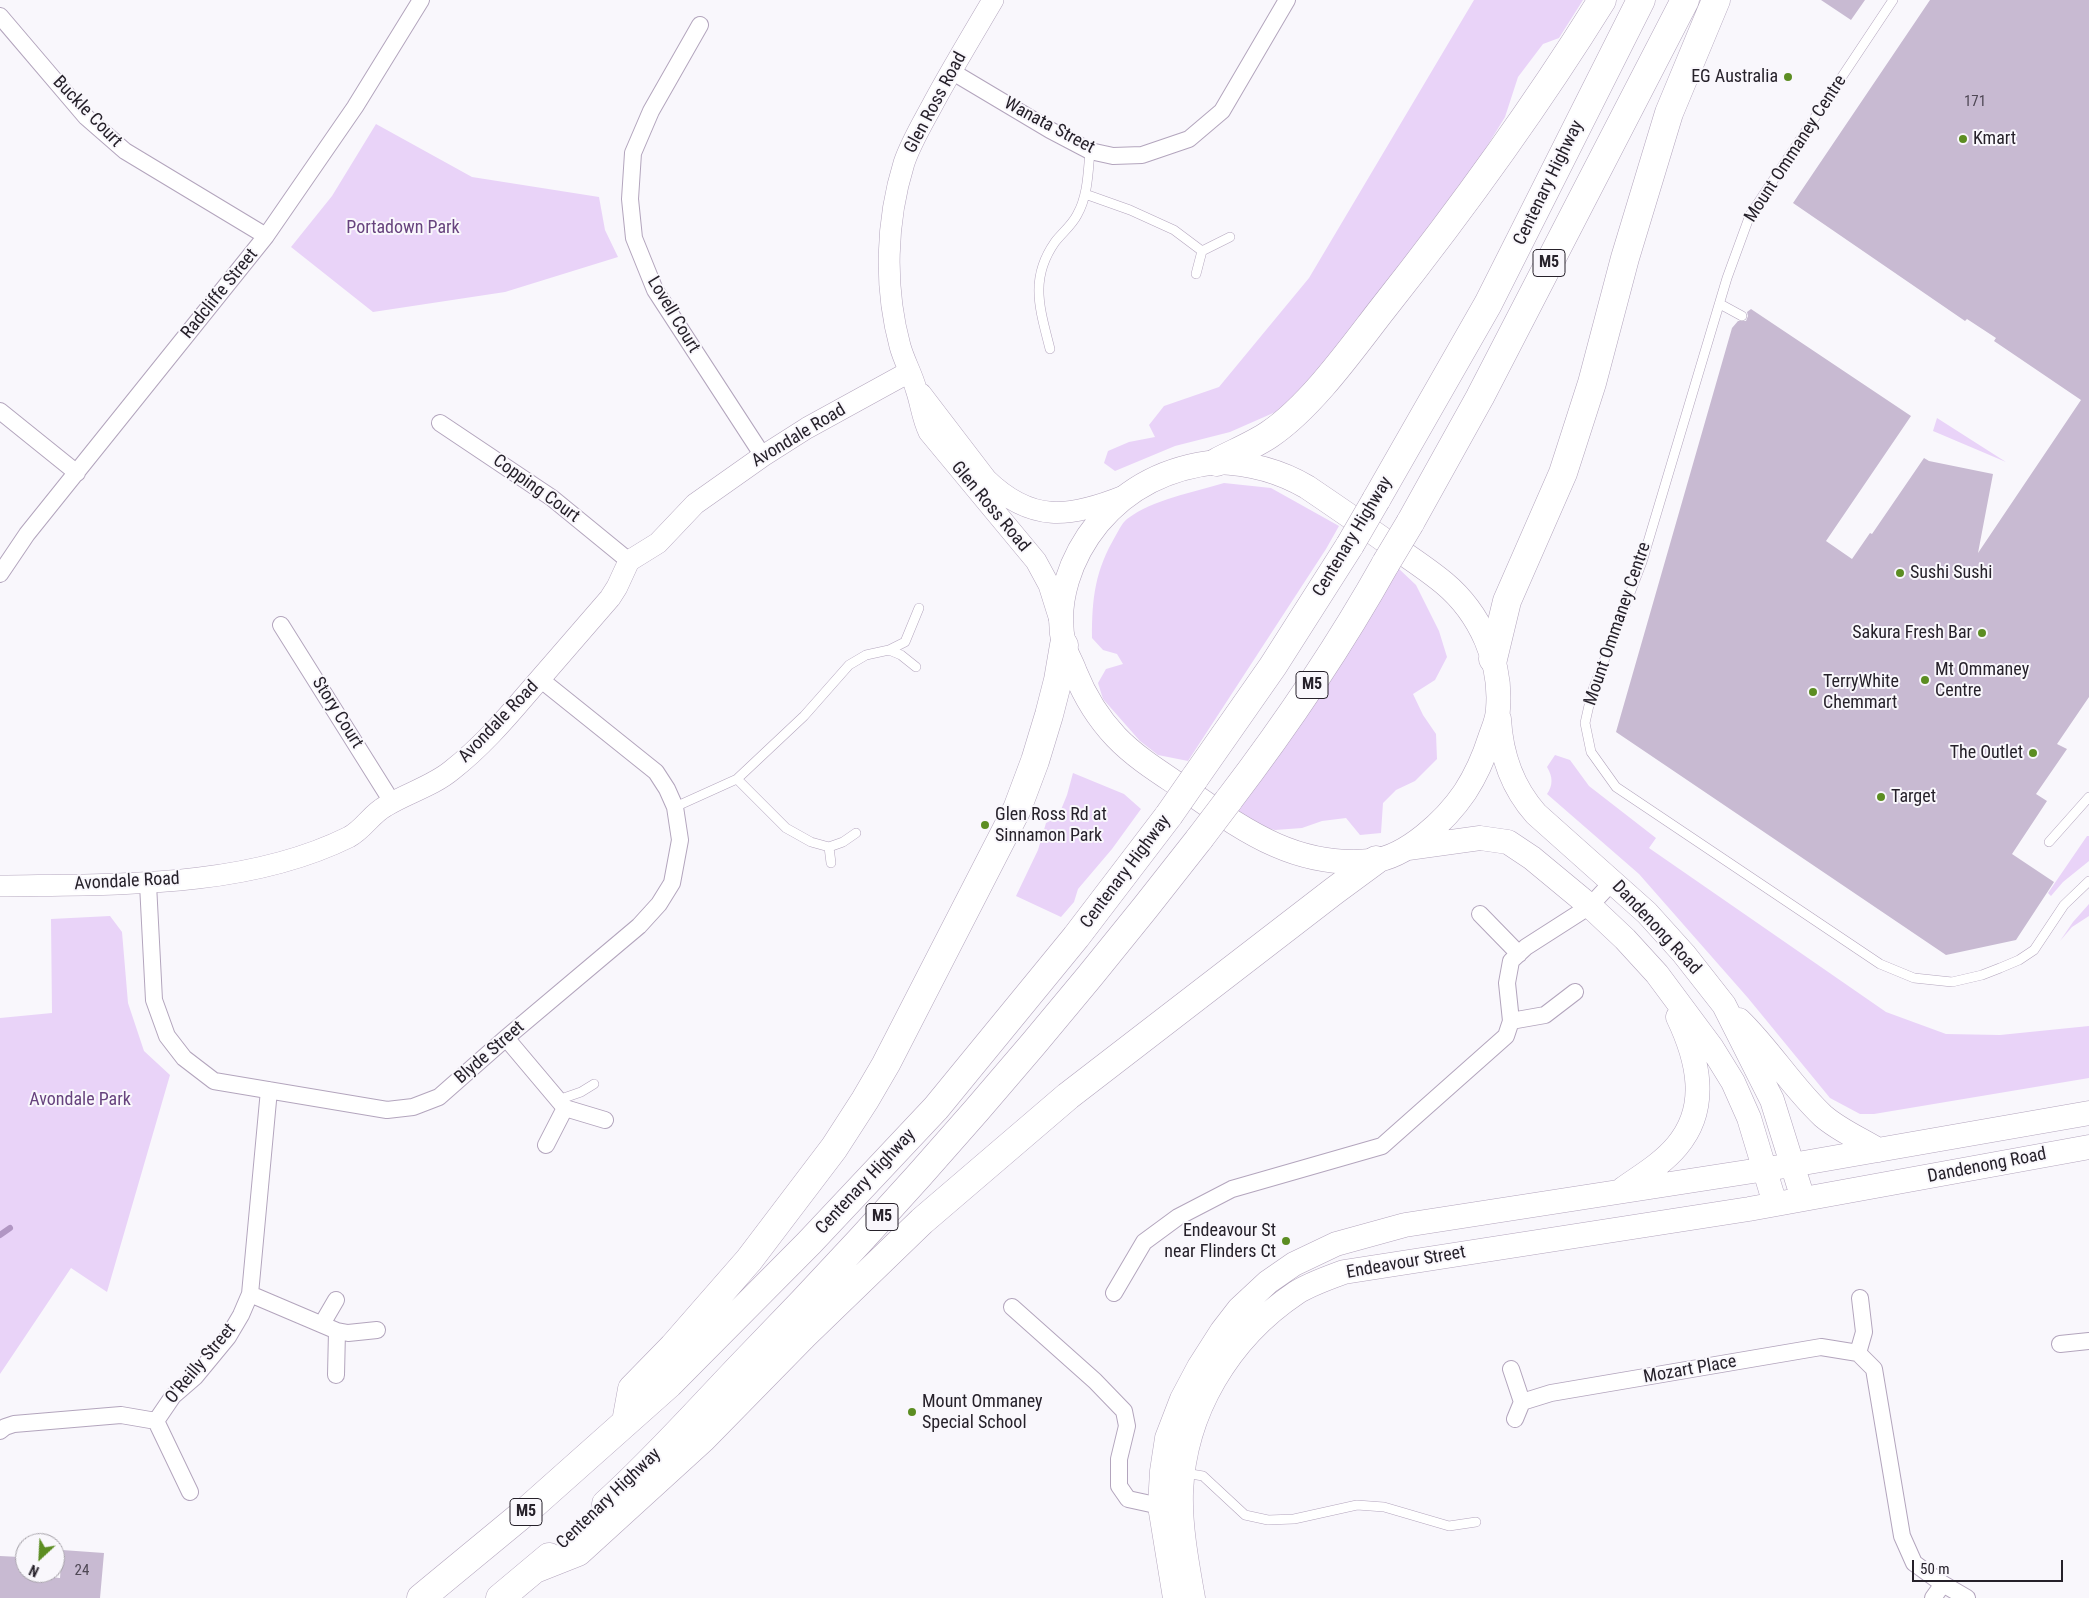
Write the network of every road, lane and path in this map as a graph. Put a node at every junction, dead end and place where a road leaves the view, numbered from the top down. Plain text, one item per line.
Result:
1 (421, 0) edge
2 (993, 0) edge
3 (1288, 0) edge
4 (1602, 0) edge
5 (1641, 0) edge
6 (1685, 0) edge
7 (1716, 0) edge
8 (1893, 0) edge
9 (0, 16) edge
10 (700, 25) dead end
11 (951, 71) junction
12 (1090, 151) junction
13 (1085, 194) junction
14 (266, 236) junction
15 (1230, 237) dead end
16 (1202, 251) junction
17 (1196, 274) dead end
18 (1720, 304) junction
19 (1742, 316) dead end
20 (1050, 349) dead end
21 (912, 380) junction
22 (0, 411) edge
23 (440, 423) dead end
24 (763, 456) junction
25 (1216, 462) junction
26 (77, 473) junction
27 (1124, 496) junction
28 (629, 561) junction
29 (0, 574) edge
30 (919, 608) dead end
31 (281, 625) dead end
32 (1063, 636) junction
33 (888, 650) junction
34 (1493, 660) junction
35 (916, 668) dead end
36 (540, 679) junction
37 (1498, 712) junction
38 (738, 779) junction
39 (2089, 797) edge
40 (392, 802) junction
41 (675, 807) junction
42 (856, 833) dead end
43 (2049, 842) dead end
44 (829, 847) junction
45 (1408, 848) junction
46 (1376, 860) junction
47 (831, 864) dead end
48 (1613, 881) junction
49 (2089, 881) edge
50 (148, 884) junction
51 (0, 886) edge
52 (1590, 906) junction
53 (1480, 914) dead end
54 (1519, 954) junction
55 (1659, 977) junction
56 (1575, 992) dead end
57 (1724, 1005) junction
58 (1511, 1021) junction
59 (506, 1038) junction
60 (594, 1084) dead end
61 (269, 1090) junction
62 (562, 1104) junction
63 (2089, 1113) edge
64 (605, 1120) dead end
65 (546, 1145) dead end
66 (2089, 1147) edge
67 (1878, 1150) junction
68 (1792, 1165) junction
69 (1761, 1170) junction
70 (1618, 1193) junction
71 (1803, 1199) junction
72 (1774, 1204) junction
73 (1114, 1293) dead end
74 (250, 1294) junction
75 (1860, 1298) dead end
76 (336, 1300) dead end
77 (1012, 1307) dead end
78 (329, 1328) junction
79 (377, 1330) dead end
80 (2089, 1341) edge
81 (2060, 1344) dead end
82 (1858, 1353) junction
83 (1511, 1369) dead end
84 (336, 1375) dead end
85 (1522, 1402) junction
86 (1515, 1419) dead end
87 (156, 1421) junction
88 (626, 1422) junction
89 (0, 1430) edge
90 (1182, 1472) junction
91 (190, 1492) dead end
92 (1160, 1506) junction
93 (1476, 1522) dead end
94 (535, 1569) junction
95 (1943, 1584) junction
96 (421, 1598) edge
97 (500, 1598) edge
98 (1175, 1598) edge
99 (1194, 1598) edge
100 (1933, 1598) edge
101 (1966, 1598) edge

1 - 14 street, Radcliffe Street
2 - 11 street, Glen Ross Road
3 - 12 street, Wanata Street
4 - 25 highway
5 - 88 highway, Centenary Highway / M5, bridge
6 - 94 highway, Centenary Highway / M5, bridge
7 - 34 highway
8 - 18 lane, Mount Ommaney Centre
9 - 14 street, Buckle Court
10 - 24 street, Lovell Court
11 - 12 street, Wanata Street
11 - 21 street, Glen Ross Road
12 - 13 lane
13 - 16 lane
13 - 20 lane
14 - 26 street, Radcliffe Street
15 - 16 lane
16 - 17 lane
18 - 19 lane
18 - 49 lane, Mount Ommaney Centre
21 - 24 street, Avondale Road
21 - 27 street, Glen Ross Road
21 - 32 street, Glen Ross Road
22 - 26 street
23 - 28 street, Copping Court
24 - 28 street, Avondale Road
25 - 27 main road
25 - 34 main road
26 - 29 street, Radcliffe Street
27 - 32 main road
28 - 36 street, Avondale Road
30 - 33 lane
31 - 40 street, Story Court
32 - 46 main road
32 - 88 highway
33 - 35 lane
33 - 38 lane
34 - 37 main road
36 - 40 street, Avondale Road
36 - 41 street, Blyde Street
37 - 45 main road
37 - 48 main road, Dandenong Road
38 - 41 lane
38 - 44 lane
39 - 43 lane
40 - 50 street, Avondale Road
41 - 59 street, Blyde Street
42 - 44 lane
44 - 47 lane
45 - 46 main road
45 - 52 main road, Dandenong Road
46 - 94 highway
48 - 52 street
48 - 57 main road, Dandenong Road
50 - 51 street, Avondale Road
50 - 61 street, Blyde Street
52 - 54 street
52 - 55 main road, Dandenong Road
53 - 54 street
54 - 58 street
55 - 69 main road, Dandenong Road
55 - 70 main road
56 - 58 street
57 - 67 main road
57 - 68 main road, Dandenong Road
58 - 73 street
59 - 61 street, Blyde Street
59 - 62 street
60 - 62 lane
61 - 74 street, O'Reilly Street
62 - 64 street
62 - 65 street
63 - 67 main road, Dandenong Road
66 - 71 main road, Dandenong Road
67 - 68 main road, Dandenong Road
68 - 69 main road, Dandenong Road
68 - 71 main road, Dandenong Road
69 - 70 main road, Endeavour Street
69 - 72 main road, Dandenong Road
70 - 92 main road, Endeavour Street
71 - 72 main road, Endeavour Street
72 - 90 main road, Endeavour Street
74 - 78 street
74 - 87 street, O'Reilly Street
75 - 82 street
76 - 78 street
77 - 92 street
78 - 79 street
78 - 84 street
80 - 81 street
82 - 85 street, Mozart Place
82 - 95 street
83 - 85 street
85 - 86 street
87 - 89 street, O'Reilly Street
87 - 91 street
88 - 96 highway, Centenary Highway / M5
90 - 93 lane
90 - 99 main road, Endeavour Street
92 - 98 main road, Endeavour Street
94 - 97 highway, Centenary Highway / M5
95 - 100 street
95 - 101 street

